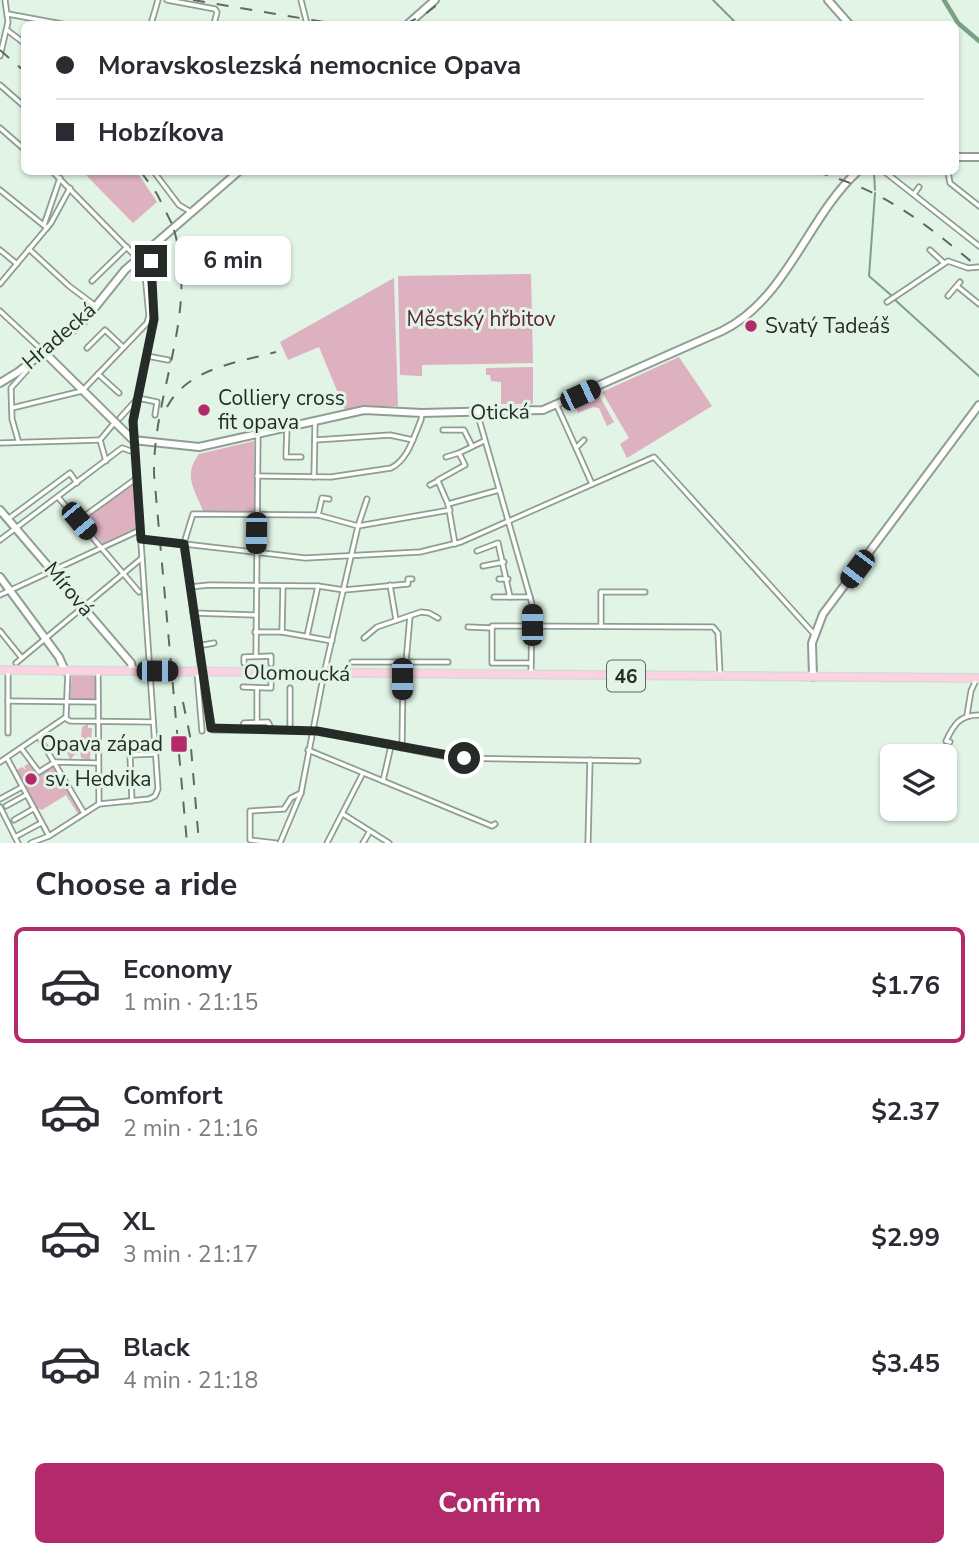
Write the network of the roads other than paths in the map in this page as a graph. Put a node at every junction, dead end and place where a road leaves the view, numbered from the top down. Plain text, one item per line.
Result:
1 (5, 0) edge
2 (158, 0) edge
3 (167, 0) edge
4 (301, 0) edge
5 (435, 0) edge
6 (828, 0) edge
7 (8, 14) junction
8 (35, 21) edge
9 (152, 21) edge
10 (215, 21) edge
11 (306, 21) edge
12 (411, 21) edge
13 (846, 21) edge
14 (7, 30) junction
15 (21, 41) edge
16 (0, 56) edge
17 (0, 85) edge
18 (21, 103) edge
19 (0, 128) edge
20 (21, 146) edge
21 (959, 156) edge
22 (979, 157) edge
23 (57, 175) edge
24 (156, 175) edge
25 (234, 175) edge
26 (854, 175) edge
27 (889, 175) edge
28 (949, 175) edge
29 (60, 177) junction
30 (919, 187) dead end
31 (70, 188) junction
32 (0, 190) edge
33 (914, 194) junction
34 (979, 206) edge
35 (191, 212) junction
36 (46, 227) junction
37 (979, 246) edge
38 (127, 247) junction
39 (29, 248) junction
40 (0, 250) edge
41 (146, 250) junction
42 (930, 250) dead end
43 (138, 258) junction
44 (944, 263) junction
45 (17, 264) junction
46 (979, 267) edge
47 (151, 271) junction
48 (92, 281) dead end
49 (0, 284) edge
50 (948, 296) dead end
51 (887, 302) dead end
52 (979, 304) edge
53 (97, 307) junction
54 (0, 311) edge
55 (148, 321) junction
56 (154, 323) junction
57 (140, 330) junction
58 (151, 337) junction
59 (87, 348) dead end
60 (123, 348) junction
61 (44, 352) junction
62 (147, 356) junction
63 (168, 360) dead end
64 (29, 368) dead end
65 (98, 374) junction
66 (0, 383) edge
67 (82, 391) junction
68 (119, 393) dead end
69 (138, 398) junction
70 (557, 405) junction
71 (979, 405) edge
72 (12, 408) junction
73 (477, 412) junction
74 (422, 413) junction
75 (155, 415) dead end
76 (118, 420) junction
77 (314, 421) junction
78 (287, 427) junction
79 (443, 430) dead end
80 (258, 434) junction
81 (18, 440) junction
82 (100, 440) junction
83 (134, 440) junction
84 (314, 440) junction
85 (413, 440) junction
86 (584, 440) dead end
87 (484, 441) junction
88 (0, 443) edge
89 (472, 446) junction
90 (576, 448) junction
91 (135, 452) junction
92 (459, 453) junction
93 (301, 457) dead end
94 (446, 457) dead end
95 (106, 461) junction
96 (257, 476) junction
97 (314, 477) junction
98 (137, 478) junction
99 (438, 481) junction
100 (77, 483) junction
101 (592, 484) junction
102 (430, 485) dead end
103 (499, 490) junction
104 (58, 497) junction
105 (329, 499) dead end
106 (367, 499) dead end
107 (449, 504) junction
108 (0, 510) edge
109 (450, 510) junction
110 (257, 514) junction
111 (318, 515) junction
112 (8, 519) junction
113 (79, 521) junction
114 (508, 521) junction
115 (358, 526) junction
116 (16, 528) junction
117 (140, 530) junction
118 (141, 539) junction
119 (0, 540) edge
120 (184, 544) junction
121 (455, 544) junction
122 (101, 548) junction
123 (477, 551) dead end
124 (256, 552) junction
125 (351, 555) junction
126 (142, 558) junction
127 (504, 562) junction
128 (483, 566) dead end
129 (54, 570) junction
130 (124, 573) junction
131 (0, 577) edge
132 (412, 579) dead end
133 (499, 579) dead end
134 (508, 579) junction
135 (256, 585) junction
136 (390, 585) junction
137 (283, 586) junction
138 (318, 586) junction
139 (190, 587) junction
140 (11, 590) junction
141 (344, 590) junction
142 (139, 592) dead end
143 (645, 592) dead end
144 (0, 595) edge
145 (494, 597) dead end
146 (510, 597) junction
147 (530, 597) junction
148 (84, 607) junction
149 (193, 613) junction
150 (255, 615) junction
151 (410, 616) junction
152 (438, 618) dead end
153 (396, 620) junction
154 (532, 625) junction
155 (601, 626) junction
156 (468, 627) dead end
157 (492, 628) junction
158 (0, 631) edge
159 (255, 632) junction
160 (282, 632) junction
161 (814, 634) junction
162 (307, 636) junction
163 (364, 638) dead end
164 (46, 639) junction
165 (332, 641) junction
166 (214, 643) dead end
167 (198, 646) junction
168 (256, 656) junction
169 (21, 657) junction
170 (352, 662) dead end
171 (406, 662) junction
172 (447, 662) dead end
173 (16, 663) dead end
174 (244, 663) dead end
175 (531, 663) junction
176 (271, 664) dead end
177 (4, 670) edge
178 (67, 671) junction
179 (98, 671) junction
180 (133, 671) junction
181 (150, 671) junction
182 (200, 672) junction
183 (325, 674) junction
184 (403, 674) junction
185 (531, 675) junction
186 (720, 677) junction
187 (809, 677) junction
188 (978, 678) edge
189 (271, 679) dead end
190 (243, 687) dead end
191 (257, 688) junction
192 (290, 688) dead end
193 (8, 701) junction
194 (68, 702) junction
195 (98, 702) junction
196 (967, 715) junction
197 (979, 715) edge
198 (65, 718) junction
199 (98, 722) junction
200 (153, 722) junction
201 (257, 722) junction
202 (241, 730) junction
203 (272, 730) junction
204 (202, 731) dead end
205 (290, 731) junction
206 (313, 731) junction
207 (8, 733) dead end
208 (39, 736) junction
209 (950, 742) dead end
210 (391, 746) junction
211 (21, 748) junction
212 (402, 748) junction
213 (308, 750) junction
214 (155, 754) junction
215 (7, 758) junction
216 (590, 760) junction
217 (639, 761) dead end
218 (0, 762) edge
219 (56, 762) junction
220 (97, 764) junction
221 (363, 773) junction
222 (383, 781) junction
223 (22, 787) junction
224 (301, 793) junction
225 (26, 795) junction
226 (0, 799) edge
227 (132, 801) junction
228 (99, 804) junction
229 (3, 807) edge
230 (34, 809) junction
231 (84, 813) junction
232 (343, 814) junction
233 (12, 821) junction
234 (41, 823) junction
235 (495, 824) dead end
236 (370, 831) junction
237 (49, 836) junction
238 (15, 837) junction
239 (18, 843) edge
240 (31, 843) edge
241 (278, 843) edge
242 (327, 843) edge
243 (363, 843) edge
244 (389, 843) edge
245 (588, 843) edge

1 - 7 street
2 - 9 street
3 - 10 street
4 - 11 street
5 - 12 street
6 - 13 street
7 - 8 street
7 - 14 street
14 - 15 street
14 - 16 street
17 - 18 street
19 - 20 street
21 - 22 street
23 - 29 street
24 - 35 street
25 - 35 street, Hradecká
26 - 70 street, Otická
27 - 33 street
28 - 34 street
29 - 31 street
29 - 36 street
30 - 33 street
31 - 36 street
31 - 38 street
32 - 36 street
33 - 37 street
35 - 41 street, Hradecká
36 - 39 street
38 - 43 street
38 - 48 street
39 - 45 street
39 - 53 street
40 - 45 street
41 - 43 street, Hradecká
41 - 47 street
42 - 44 street
43 - 53 street, Hradecká
44 - 46 street
44 - 51 street
45 - 49 street
47 - 55 street
47 - 56 street
50 - 52 street
53 - 61 street, Hradecká
54 - 61 street
55 - 56 street
55 - 57 street
56 - 58 street
57 - 58 street
57 - 60 street
58 - 62 street
59 - 60 street
60 - 65 street
61 - 66 street, Hradecká
61 - 67 street
62 - 63 street
62 - 69 street
64 - 72 street
65 - 67 street
65 - 68 street
67 - 72 street
67 - 76 street
69 - 75 street
69 - 76 street
69 - 83 street
70 - 73 street, Otická
70 - 90 street
71 - 161 street
72 - 81 street
73 - 74 street, Otická
73 - 87 street
74 - 77 street, Otická
74 - 85 street
76 - 82 street
76 - 83 street
77 - 78 street, Otická
77 - 84 street
78 - 80 street, Otická
78 - 93 street
79 - 89 street
80 - 83 street, Otická
80 - 96 street
81 - 82 street
81 - 88 street
82 - 95 street
83 - 91 street
84 - 85 street
84 - 97 street
85 - 97 street
86 - 90 street
87 - 89 street
87 - 103 street
89 - 92 street
90 - 101 street
91 - 95 street
91 - 98 street
92 - 94 street
92 - 99 street
95 - 100 street
96 - 97 street
96 - 110 street
98 - 113 street
98 - 117 street
99 - 102 street
99 - 107 street
100 - 104 street
100 - 112 street
101 - 114 street
101 - 161 street
103 - 107 street
103 - 114 street
104 - 113 street
104 - 116 street
105 - 111 street
106 - 115 street
107 - 109 street
108 - 112 street, Mírová
109 - 115 street
109 - 121 street
110 - 111 street
110 - 120 street
110 - 124 street
111 - 115 street
112 - 116 street, Mírová
113 - 122 street
114 - 121 street
114 - 147 street
115 - 125 street
116 - 119 street
116 - 129 street, Mírová
117 - 118 street
117 - 122 street
118 - 120 street
118 - 126 street
120 - 124 street
120 - 139 street
121 - 125 street
122 - 129 street
122 - 130 street
123 - 127 street
124 - 125 street
124 - 135 street
125 - 141 street
126 - 130 street
126 - 181 street
127 - 128 street
127 - 134 street
129 - 140 street
129 - 148 street, Mírová
130 - 142 street
130 - 148 street
131 - 140 street
132 - 136 street
133 - 134 street
134 - 146 street
135 - 137 street
135 - 139 street
135 - 150 street
136 - 141 street
136 - 153 street
137 - 138 street
137 - 160 street
138 - 141 street
138 - 162 street
139 - 149 street
140 - 144 street
140 - 164 street
141 - 165 street
143 - 155 street
145 - 146 street
146 - 147 street
147 - 154 street
148 - 164 street
148 - 180 street, Mírová
149 - 150 street
149 - 167 street
150 - 159 street
151 - 152 street
151 - 153 street
151 - 171 street
153 - 163 street
154 - 155 street
154 - 157 street
154 - 175 street
155 - 186 street
156 - 157 street
157 - 175 street
158 - 169 street
159 - 160 street
159 - 168 street
160 - 162 street
161 - 187 street
162 - 165 street
164 - 169 street
164 - 178 street
165 - 183 street
166 - 167 street
167 - 182 street
168 - 174 street
168 - 176 street
169 - 173 street
170 - 171 street
171 - 172 street
175 - 185 street
177 - 178 main road, Olomoucká / 46
177 - 193 street
178 - 179 main road, Olomoucká / 46
178 - 194 street
179 - 180 main road, Olomoucká / 46
179 - 195 street
180 - 181 main road, Olomoucká / 46
181 - 182 main road, Olomoucká / 46
181 - 200 street
182 - 183 main road, Olomoucká / 46
182 - 202 street
182 - 204 street
183 - 184 main road, Olomoucká / 46
183 - 206 street
184 - 185 main road, Olomoucká / 46
184 - 212 street
185 - 186 main road, Olomoucká / 46
186 - 187 main road, Olomoucká / 46
187 - 188 main road, 46
188 - 196 street
189 - 191 street
190 - 191 street
191 - 201 street
192 - 205 street
193 - 194 street
193 - 207 street
194 - 195 street
194 - 198 street
195 - 199 street
196 - 197 street
196 - 209 street
198 - 199 street
198 - 208 street
199 - 200 street
199 - 220 street
200 - 214 street
201 - 202 street
201 - 203 street
202 - 203 street
203 - 205 street
205 - 206 street
206 - 210 street
206 - 213 street
208 - 211 street
208 - 219 street
210 - 212 street
210 - 222 street
211 - 215 street
211 - 219 street
212 - 216 street
213 - 221 street
213 - 224 street
214 - 227 street
214 - 227 street
215 - 218 street
215 - 223 street
216 - 217 street
216 - 245 street
219 - 220 street
219 - 231 street
220 - 228 street
221 - 222 street
221 - 232 street
222 - 235 street
223 - 225 street
223 - 226 street
224 - 241 street
224 - 241 street
225 - 229 street
225 - 230 street
227 - 228 street
228 - 231 street
229 - 233 street
230 - 233 street
230 - 234 street
231 - 237 street
232 - 236 street
232 - 242 street
233 - 238 street
234 - 237 street
234 - 238 street
236 - 243 street
236 - 244 street
237 - 240 street
238 - 239 street

